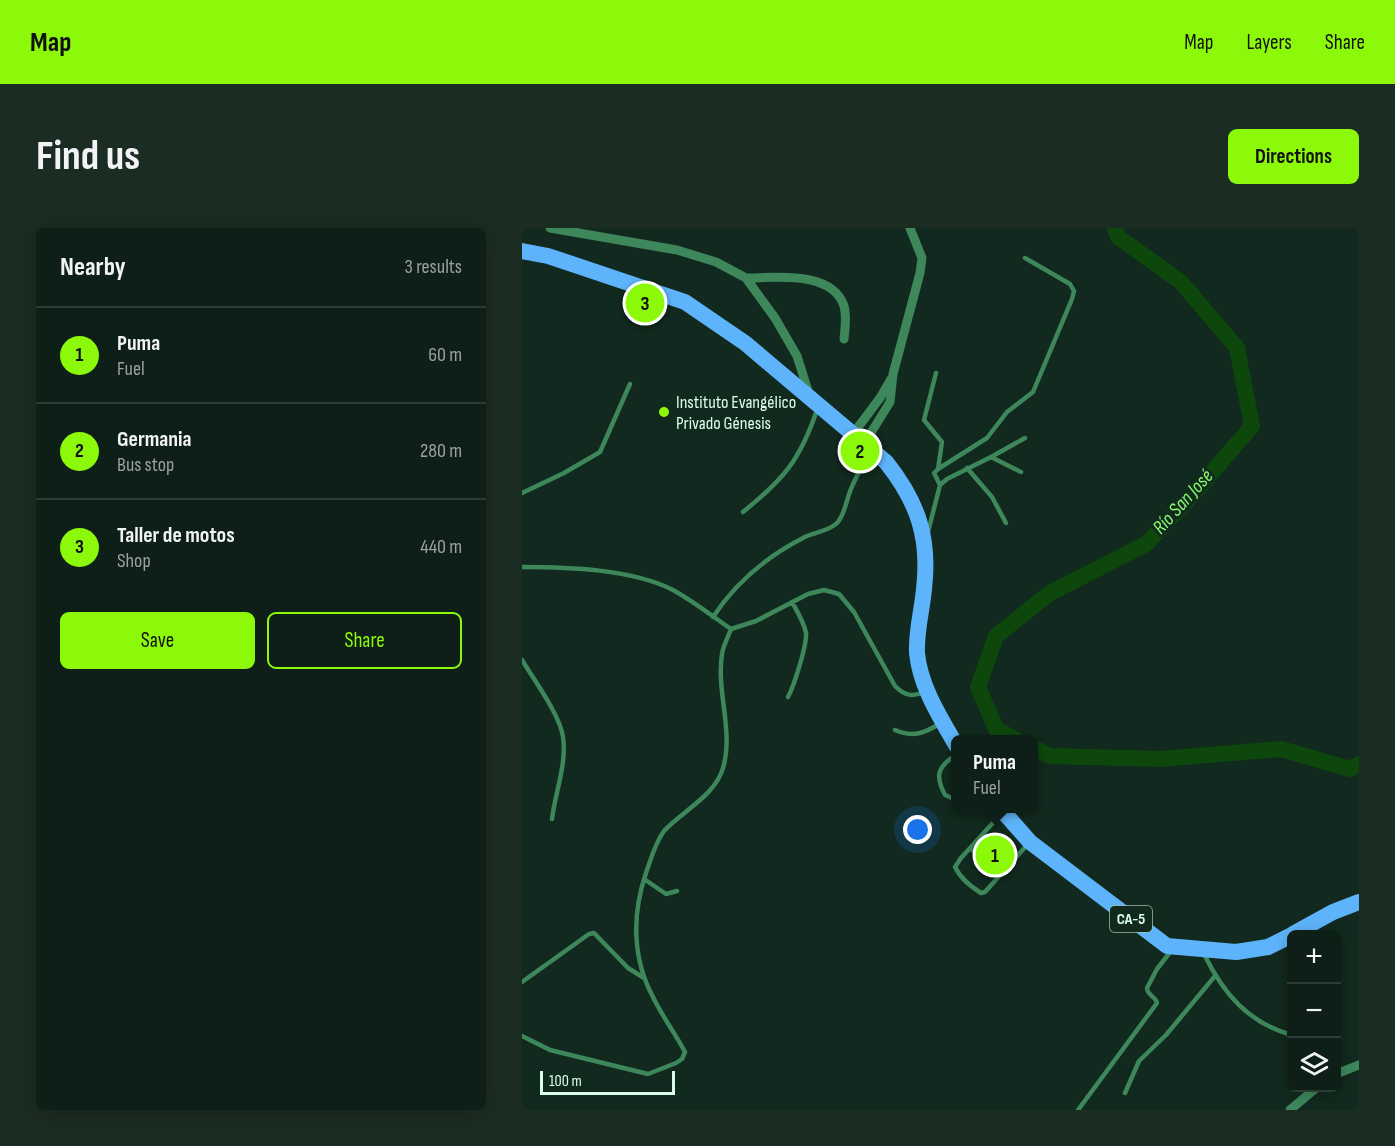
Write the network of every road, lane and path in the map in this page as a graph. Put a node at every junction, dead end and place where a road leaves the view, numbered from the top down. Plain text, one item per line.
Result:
1 (550, 228) edge
2 (910, 228) edge
3 (522, 251) edge
4 (1025, 258) dead end
5 (746, 278) junction
6 (844, 339) dead end
7 (936, 373) dead end
8 (893, 374) junction
9 (630, 384) dead end
10 (814, 402) junction
11 (1025, 438) dead end
12 (863, 442) junction
13 (991, 457) junction
14 (967, 468) junction
15 (938, 469) junction
16 (1021, 472) dead end
17 (939, 485) junction
18 (522, 493) edge
19 (743, 512) dead end
20 (1006, 523) dead end
21 (925, 543) junction
22 (522, 567) edge
23 (792, 602) junction
24 (713, 617) junction
25 (731, 629) junction
26 (522, 660) edge
27 (928, 691) junction
28 (788, 697) dead end
29 (943, 722) junction
30 (895, 730) dead end
31 (951, 736) edge
32 (951, 759) edge
33 (951, 798) edge
34 (999, 813) edge
35 (1004, 813) edge
36 (552, 819) dead end
37 (1030, 842) junction
38 (970, 848) junction
39 (1001, 875) junction
40 (644, 879) junction
41 (677, 891) dead end
42 (1359, 902) edge
43 (1301, 930) edge
44 (1287, 938) edge
45 (1174, 947) junction
46 (1201, 949) junction
47 (1215, 976) junction
48 (644, 978) junction
49 (522, 982) edge
50 (1287, 1034) edge
51 (522, 1036) edge
52 (1359, 1065) edge
53 (1341, 1072) edge
54 (1311, 1092) edge
55 (1125, 1093) dead end
56 (1078, 1110) edge
57 (1290, 1110) edge

1 - 5 street
2 - 8 street
3 - 10 highway
4 - 15 lane
5 - 6 street
5 - 10 street
7 - 15 lane
8 - 12 street
8 - 12 street
9 - 18 lane
10 - 12 highway
10 - 19 lane
11 - 13 lane
12 - 21 highway
12 - 24 lane
13 - 14 lane
13 - 16 lane
14 - 17 lane
14 - 20 lane
15 - 17 lane
17 - 21 lane
21 - 27 highway
22 - 24 lane
23 - 25 lane
23 - 27 lane
23 - 28 lane
24 - 25 lane
25 - 40 lane
26 - 36 lane
27 - 29 highway
29 - 30 lane
29 - 31 highway
32 - 33 lane
34 - 38 lane
35 - 37 highway, CA-5
37 - 39 lane
37 - 45 highway, CA-5
38 - 39 lane
38 - 39 lane
40 - 41 lane
40 - 48 lane
42 - 43 highway, CA-5
44 - 46 highway, CA-5
45 - 46 highway, CA-5
45 - 56 lane
46 - 47 lane
47 - 50 lane
47 - 55 lane
48 - 49 lane
48 - 51 lane
52 - 53 street
54 - 57 street

